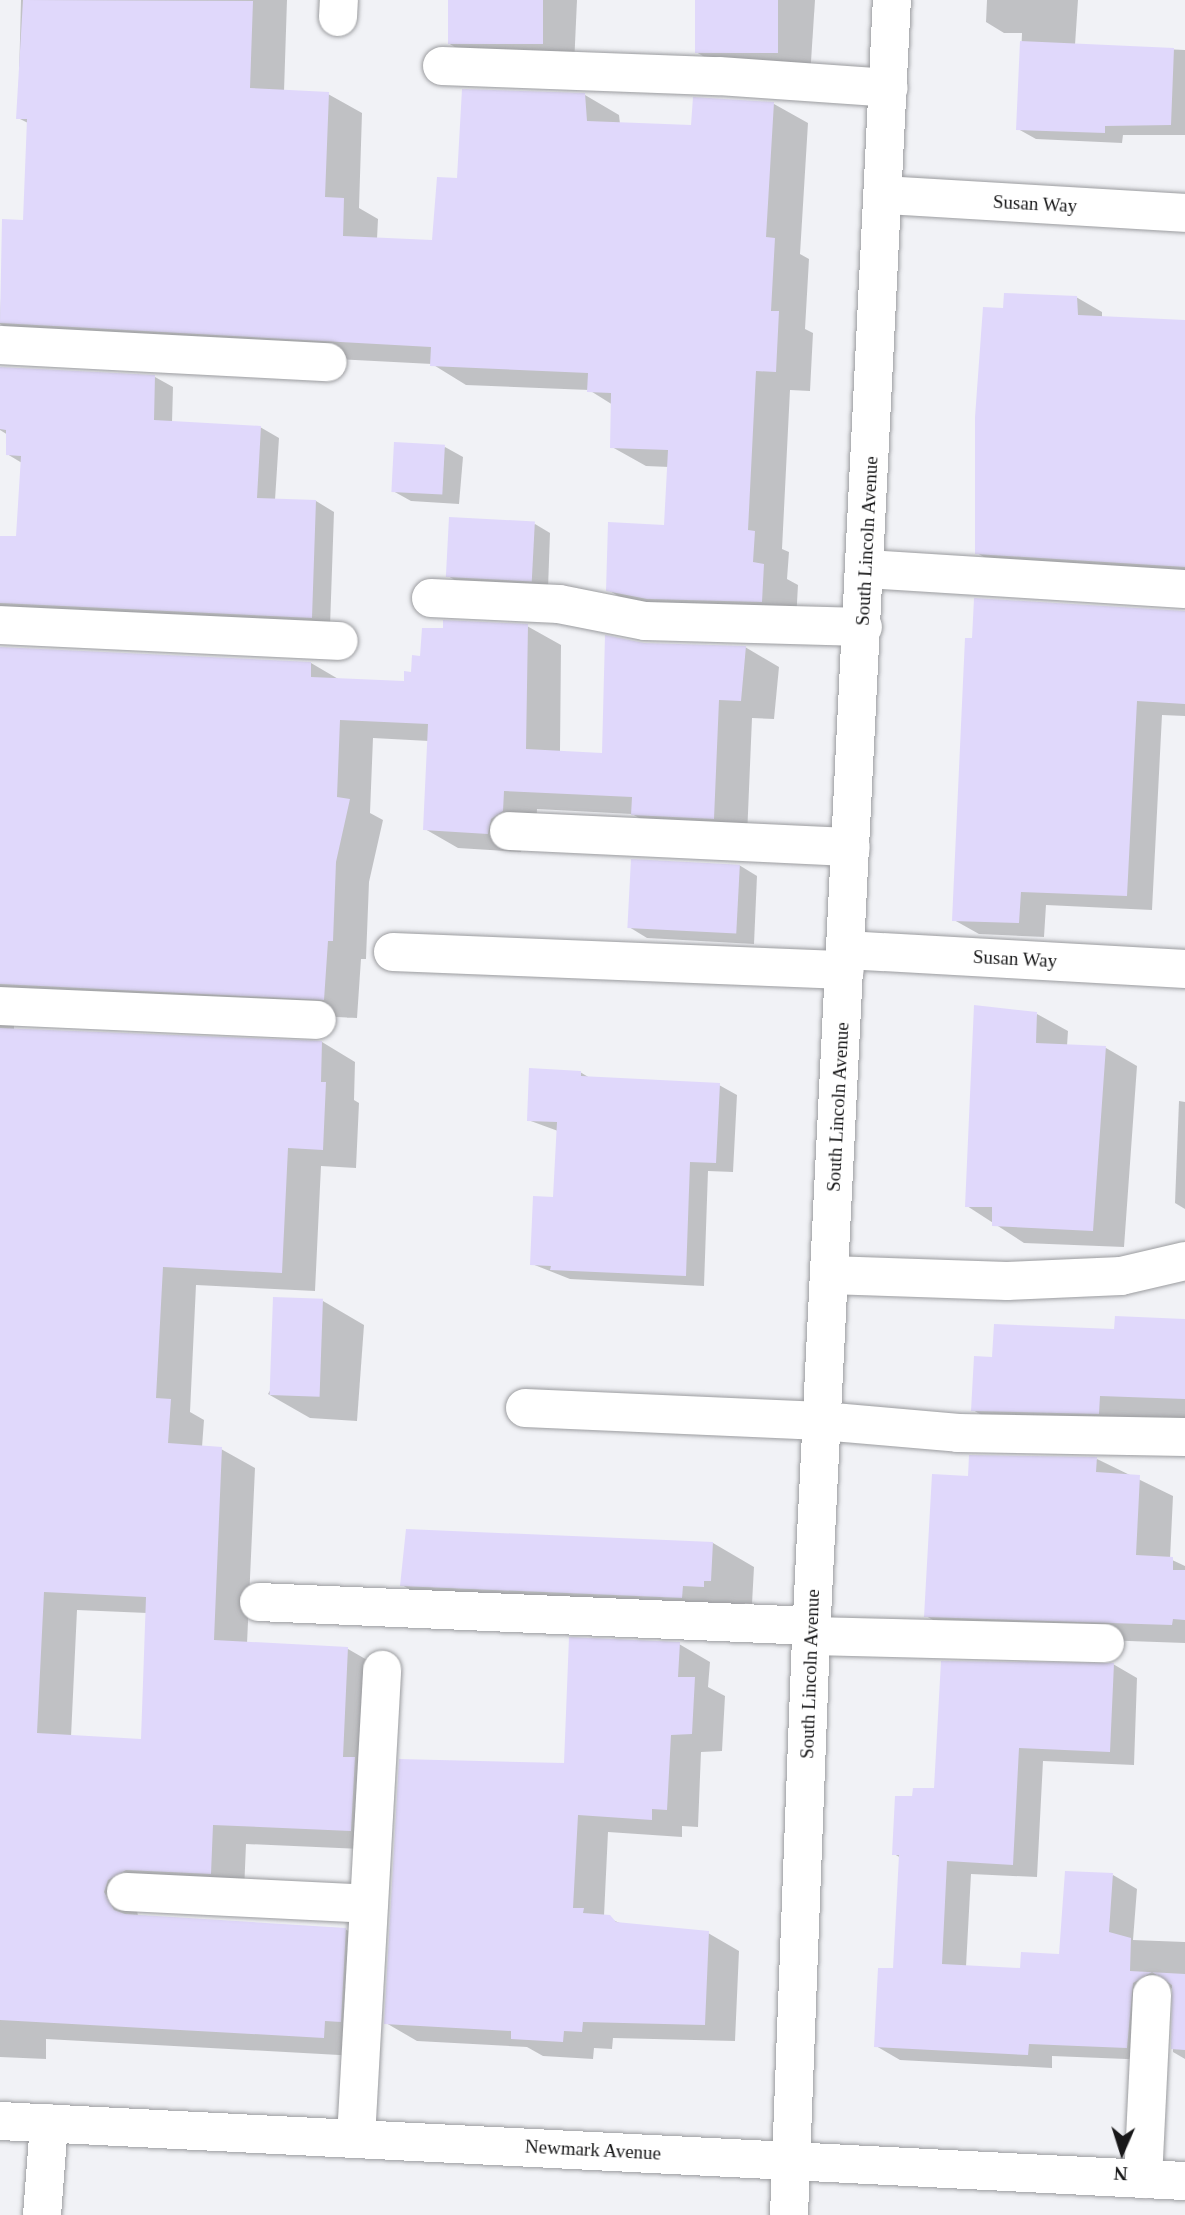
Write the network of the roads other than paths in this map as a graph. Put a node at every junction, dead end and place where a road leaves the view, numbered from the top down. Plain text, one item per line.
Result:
1 (892, 0) edge
2 (442, 66) dead end
3 (889, 88) junction
4 (886, 195) junction
5 (1185, 213) edge
6 (0, 345) edge
7 (328, 362) dead end
8 (866, 569) junction
9 (1185, 589) edge
10 (431, 598) dead end
11 (0, 625) edge
12 (863, 628) junction
13 (339, 641) dead end
14 (509, 831) dead end
15 (851, 847) junction
16 (393, 952) dead end
17 (845, 960) junction
18 (1185, 969) edge
19 (0, 1006) edge
20 (317, 1020) dead end
21 (1185, 1262) edge
22 (829, 1275) junction
23 (525, 1408) dead end
24 (822, 1422) junction
25 (1185, 1437) edge
26 (258, 1602) dead end
27 (811, 1631) junction
28 (1105, 1643) dead end
29 (382, 1670) dead end
30 (126, 1892) dead end
31 (369, 1904) junction
32 (1152, 1994) dead end
33 (0, 2121) edge
34 (49, 2123) junction
35 (356, 2138) junction
36 (792, 2159) junction
37 (1143, 2179) junction
38 (1185, 2181) edge
39 (42, 2215) edge
40 (789, 2215) edge

1 - 3 street, South Lincoln Avenue
2 - 3 street
3 - 4 street, South Lincoln Avenue
4 - 5 street, Susan Way
4 - 8 street, South Lincoln Avenue
6 - 7 street
8 - 9 street
8 - 12 street, South Lincoln Avenue
10 - 12 street
11 - 13 street
12 - 15 street, South Lincoln Avenue
14 - 15 street
15 - 17 street, South Lincoln Avenue
16 - 17 street, Susan Way
17 - 18 street, Susan Way
17 - 22 street, South Lincoln Avenue
19 - 20 street
21 - 22 street
22 - 24 street, South Lincoln Avenue
23 - 24 street
24 - 25 street
24 - 27 street, South Lincoln Avenue
26 - 27 street
27 - 28 street
27 - 36 street, South Lincoln Avenue
29 - 31 street
30 - 31 street
31 - 35 street
32 - 37 street
33 - 34 street, Newmark Avenue
34 - 35 street, Newmark Avenue
34 - 39 street
35 - 36 street, Newmark Avenue
36 - 37 street, Newmark Avenue
36 - 40 street, South Lincoln Avenue
37 - 38 street, Newmark Avenue

